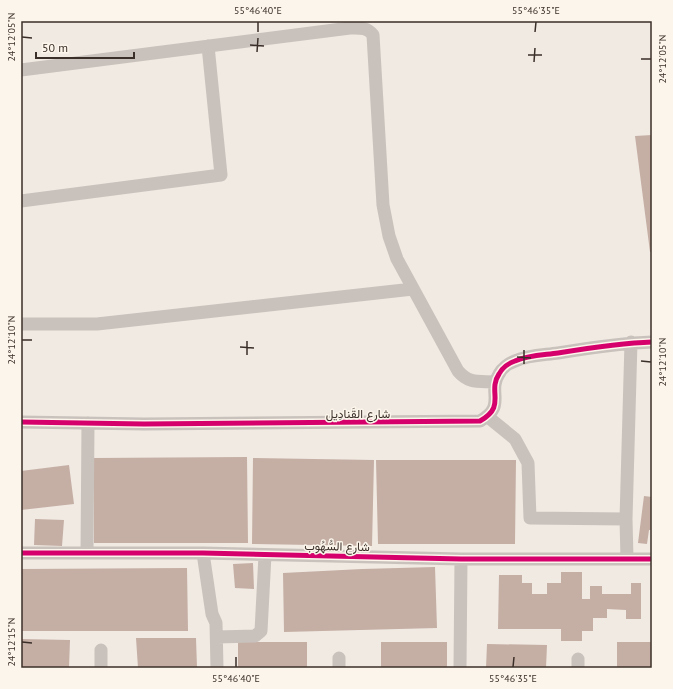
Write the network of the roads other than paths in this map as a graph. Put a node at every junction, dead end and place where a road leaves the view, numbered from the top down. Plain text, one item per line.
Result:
1 (208, 46) junction
2 (21, 70) edge
3 (21, 202) edge
4 (414, 289) junction
5 (21, 324) edge
6 (631, 342) junction
7 (652, 342) edge
8 (495, 382) junction
9 (488, 417) junction
10 (21, 422) edge
11 (88, 423) junction
12 (626, 519) junction
13 (21, 553) edge
14 (87, 553) junction
15 (203, 553) junction
16 (265, 555) junction
17 (461, 559) junction
18 (627, 559) junction
19 (652, 559) edge
20 (217, 637) junction
21 (101, 650) dead end
22 (101, 668) edge
23 (217, 668) edge
24 (460, 668) edge

1 - 2 street
1 - 3 street
1 - 4 street
4 - 5 street
4 - 8 street
6 - 7 street
6 - 8 street
6 - 12 street
8 - 9 street
9 - 11 street, شارع القَنادِيل
9 - 12 street
10 - 11 street, شارع القَنادِيل
11 - 14 street
12 - 18 street
13 - 14 street, شارع السُّهُوب
14 - 15 street, شارع السُّهُوب
15 - 16 street, شارع السُّهُوب
15 - 20 street
16 - 17 street, شارع السُّهُوب
16 - 20 street
17 - 18 street, شارع السُّهُوب
17 - 24 street
18 - 19 street, شارع السُّهُوب
20 - 23 street
21 - 22 street

